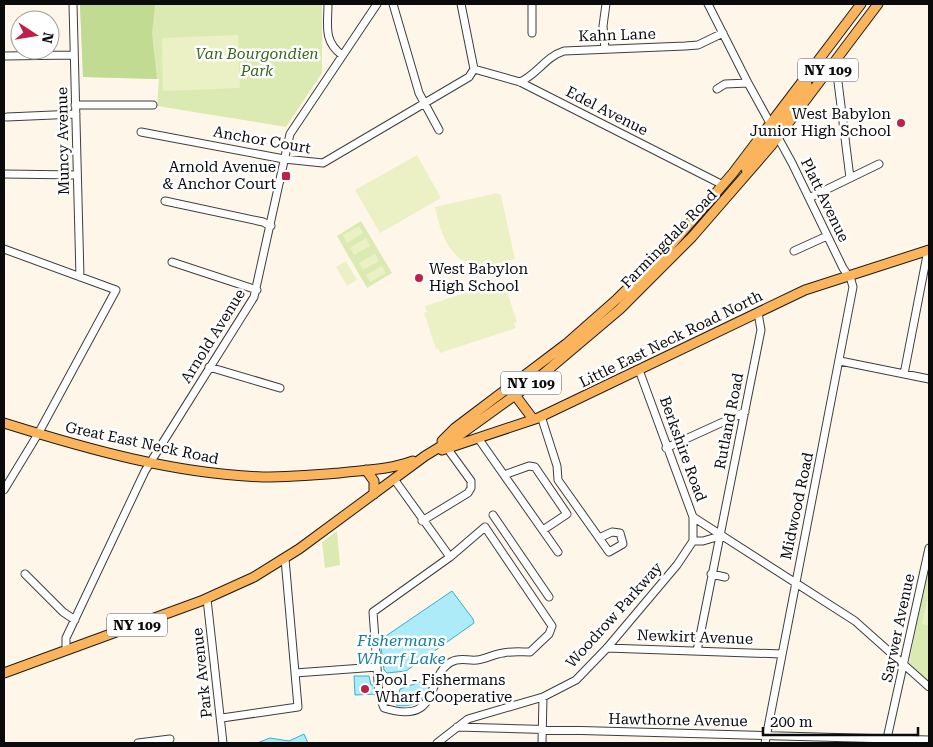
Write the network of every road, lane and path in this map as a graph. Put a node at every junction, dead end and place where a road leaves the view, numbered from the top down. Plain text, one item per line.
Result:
1 (73, 4) edge
2 (328, 4) edge
3 (377, 4) edge
4 (393, 4) edge
5 (461, 4) edge
6 (532, 4) edge
7 (606, 4) edge
8 (708, 4) edge
9 (861, 4) edge
10 (878, 4) edge
11 (532, 33) dead end
12 (723, 34) junction
13 (605, 49) junction
14 (74, 55) junction
15 (342, 55) junction
16 (4, 56) edge
17 (830, 68) junction
18 (474, 69) junction
19 (520, 82) junction
20 (748, 84) junction
21 (717, 89) dead end
22 (424, 104) junction
23 (75, 105) junction
24 (153, 105) dead end
25 (76, 114) junction
26 (7, 116) dead end
27 (439, 130) dead end
28 (774, 130) junction
29 (141, 132) dead end
30 (284, 159) junction
31 (878, 164) dead end
32 (4, 174) edge
33 (77, 175) junction
34 (850, 178) junction
35 (723, 185) junction
36 (809, 198) junction
37 (164, 201) dead end
38 (272, 226) junction
39 (827, 236) junction
40 (4, 249) edge
41 (928, 250) edge
42 (794, 251) dead end
43 (172, 262) dead end
44 (848, 276) junction
45 (80, 277) junction
46 (257, 290) junction
47 (758, 313) junction
48 (840, 361) junction
49 (209, 367) junction
50 (639, 370) junction
51 (904, 374) junction
52 (929, 379) edge
53 (280, 388) dead end
54 (515, 396) junction
55 (745, 412) junction
56 (537, 418) junction
57 (4, 423) edge
58 (38, 434) junction
59 (478, 438) junction
60 (447, 448) junction
61 (666, 448) junction
62 (435, 449) junction
63 (425, 456) junction
64 (151, 462) junction
65 (366, 470) junction
66 (504, 475) junction
67 (394, 479) junction
68 (4, 490) edge
69 (374, 494) junction
70 (493, 515) dead end
71 (693, 517) junction
72 (422, 521) junction
73 (543, 530) junction
74 (720, 536) junction
75 (599, 538) dead end
76 (694, 541) junction
77 (929, 548) edge
78 (558, 552) dead end
79 (450, 557) junction
80 (285, 559) junction
81 (26, 574) dead end
82 (711, 574) junction
83 (725, 577) dead end
84 (795, 584) junction
85 (549, 597) dead end
86 (208, 599) junction
87 (75, 620) junction
88 (607, 648) junction
89 (66, 650) junction
90 (697, 651) junction
91 (782, 654) junction
92 (905, 665) junction
93 (377, 667) junction
94 (4, 673) edge
95 (295, 673) junction
96 (929, 687) edge
97 (543, 697) junction
98 (222, 718) junction
99 (457, 727) junction
100 (542, 731) junction
101 (170, 739) dead end
102 (766, 739) edge
103 (929, 740) edge
104 (886, 741) edge
105 (138, 743) edge
106 (223, 743) edge
107 (437, 743) edge
108 (542, 743) edge

1 - 14 street, Muncy Avenue
2 - 15 street
3 - 15 street, Arnold Avenue
4 - 22 street
5 - 18 street
6 - 11 street
7 - 13 street
8 - 12 street, Platt Avenue
9 - 28 main road, NY 109
10 - 17 main road, Farmingdale Road / NY 109
12 - 13 street, Kahn Lane
12 - 20 street, Platt Avenue
13 - 19 street, Kahn Lane
14 - 16 street
14 - 23 street, Muncy Avenue
15 - 30 street, Arnold Avenue
17 - 28 main road, Farmingdale Road / NY 109
17 - 34 street
18 - 19 street, Edel Avenue
18 - 22 street, Anchor Court
19 - 35 street, Edel Avenue
20 - 21 street
20 - 28 street, Platt Avenue
22 - 27 street
22 - 30 street, Anchor Court
23 - 24 street
23 - 25 street, Muncy Avenue
25 - 26 street
25 - 33 street, Muncy Avenue
28 - 35 main road, Farmingdale Road / NY 109
28 - 36 street, Platt Avenue
28 - 54 main road, Farmingdale Road / NY 109
29 - 30 street, Anchor Court
30 - 38 street, Arnold Avenue
31 - 34 street
32 - 33 street
33 - 45 street, Muncy Avenue
34 - 36 street
35 - 62 main road, Farmingdale Road / NY 109
36 - 39 street, Platt Avenue
37 - 38 street
38 - 46 street, Arnold Avenue
39 - 42 street
39 - 44 street, Platt Avenue
40 - 45 street
41 - 44 main road, Little East Neck Road North
41 - 51 street
43 - 46 street
44 - 47 main road, Little East Neck Road North
44 - 48 street, Midwood Road
45 - 58 street
46 - 49 street, Arnold Avenue
47 - 50 main road, Little East Neck Road North
47 - 55 street, Rutland Road
48 - 51 street
48 - 84 street, Midwood Road
49 - 53 street
49 - 64 street, Arnold Avenue
50 - 56 main road, Little East Neck Road North
50 - 61 street, Berkshire Road
51 - 52 street
54 - 56 main road
54 - 62 main road, Farmingdale Road / NY 109
55 - 61 street
55 - 74 street, Rutland Road
56 - 59 main road, Little East Neck Road North
56 - 75 street
57 - 58 main road, Great East Neck Road
58 - 64 main road, Great East Neck Road
58 - 68 street
59 - 60 main road, Little East Neck Road North
59 - 66 street
60 - 63 main road, Little East Neck Road North
60 - 72 street
61 - 71 street, Berkshire Road
62 - 63 main road, Farmingdale Road / NY 109
63 - 65 main road, Great East Neck Road
63 - 67 main road, NY 109
64 - 65 main road, Great East Neck Road
64 - 87 street, Arnold Avenue
65 - 69 main road
66 - 73 street
66 - 73 street
67 - 69 main road, NY 109
67 - 72 street
69 - 80 main road, NY 109
70 - 85 street
71 - 74 street, Berkshire Road
71 - 76 street
72 - 79 street
73 - 78 street
74 - 76 street
74 - 82 street, Rutland Road
74 - 84 street, Berkshire Road
76 - 88 street, Woodrow Parkway
77 - 92 street, Saywer Avenue
79 - 93 street
79 - 93 street
80 - 86 main road, NY 109
80 - 95 street
81 - 87 street
82 - 83 street
82 - 90 street, Rutland Road
84 - 91 street, Midwood Road
84 - 92 street, Berkshire Road
86 - 89 main road, NY 109
86 - 98 street, Park Avenue
87 - 89 street, Arnold Avenue
88 - 90 street, Newkirt Avenue
88 - 97 street, Woodrow Parkway
89 - 94 main road, NY 109
90 - 91 street, Newkirt Avenue
91 - 102 street, Midwood Road
92 - 96 street, Berkshire Road
92 - 104 street, Saywer Avenue
93 - 95 street
95 - 98 street
97 - 99 street, Woodrow Parkway
97 - 100 street
98 - 106 street, Park Avenue
99 - 100 street, Hawthorne Avenue
99 - 107 street, Woodrow Parkway
100 - 102 street, Hawthorne Avenue
100 - 108 street
101 - 105 street
102 - 104 street, Hawthorne Avenue
103 - 104 street, Hawthorne Avenue

